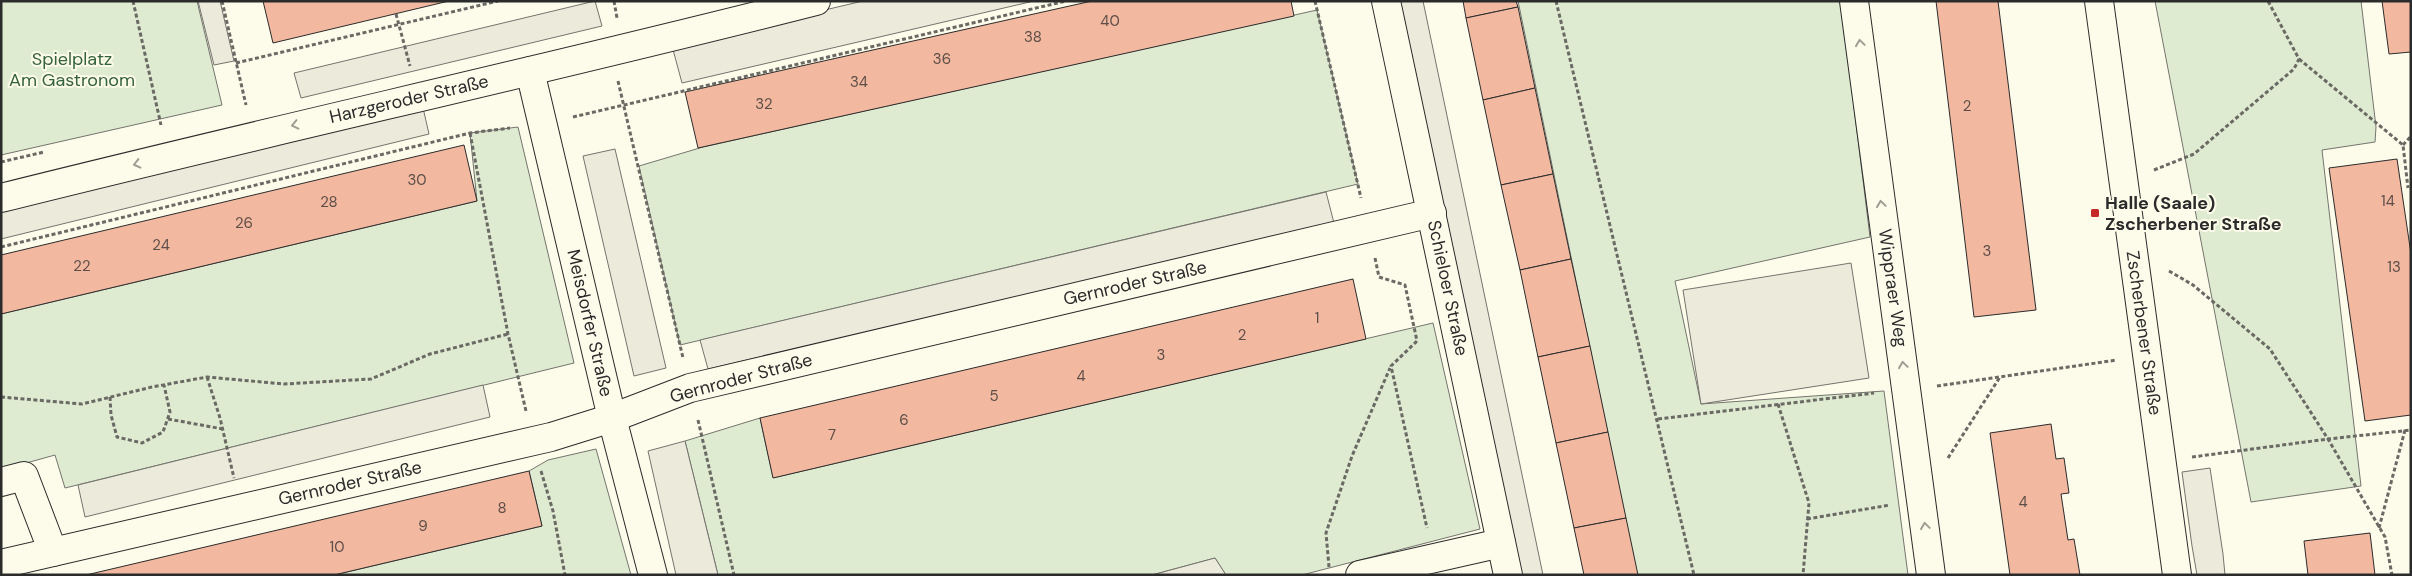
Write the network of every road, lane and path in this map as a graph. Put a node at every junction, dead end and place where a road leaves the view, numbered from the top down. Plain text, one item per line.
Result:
1 (133, 1) edge
2 (222, 1) edge
3 (498, 1) edge
4 (816, 1) edge
5 (1066, 1) edge
6 (1315, 1) edge
7 (1386, 1) edge
8 (1556, 1) edge
9 (1854, 1) edge
10 (2099, 1) edge
11 (2268, 1) edge
12 (396, 14) dead end
13 (400, 24) junction
14 (611, 52) junction
15 (2299, 59) junction
16 (236, 63) junction
17 (530, 71) junction
18 (418, 97) junction
19 (624, 106) junction
20 (544, 124) junction
21 (161, 125) dead end
22 (470, 133) junction
23 (254, 134) junction
24 (2411, 136) edge
25 (2403, 145) junction
26 (2124, 182) junction
27 (2408, 188) dead end
28 (1, 198) edge
29 (1432, 213) junction
30 (1368, 227) junction
31 (1, 247) edge
32 (2133, 255) junction
33 (508, 334) junction
34 (2147, 356) junction
35 (1391, 366) junction
36 (207, 377) junction
37 (164, 384) junction
38 (690, 388) junction
39 (1906, 391) junction
40 (1, 396) edge
41 (110, 397) junction
42 (1778, 404) junction
43 (612, 418) junction
44 (168, 419) junction
45 (1658, 419) junction
46 (223, 429) junction
47 (2405, 430) junction
48 (2411, 430) edge
49 (2328, 439) junction
50 (532, 441) junction
51 (2162, 462) junction
52 (1, 482) edge
53 (241, 508) junction
54 (2380, 528) junction
55 (1500, 543) junction
56 (53, 552) junction
57 (1433, 558) junction
58 (1, 564) edge
59 (565, 575) edge
60 (653, 575) edge
61 (734, 575) edge
62 (1329, 575) edge
63 (1360, 575) edge
64 (1508, 575) edge
65 (1694, 575) edge
66 (1803, 575) edge
67 (1931, 575) edge
68 (2177, 575) edge
69 (2392, 575) edge

1 - 21 path
2 - 16 path
3 - 13 path
4 - 14 street, Harzgeroder Straße
5 - 19 path
6 - 30 path
7 - 29 street, Schieloer Straße
8 - 45 path
39 -> 9 street, Wippraer Weg
10 - 26 street, Zscherbener Straße
11 - 15 path
12 - 13 path
13 - 16 path
13 - 18 path
14 - 17 street, Harzgeroder Straße
14 - 19 path
15 - 25 path
15 - 26 path
16 - 23 path
17 - 18 street, Harzgeroder Straße
17 - 20 street, Meisdorfer Straße
18 -> 23 street, Harzgeroder Straße
19 - 20 path
19 - 38 path
20 - 22 path
20 - 43 street, Meisdorfer Straße
22 - 31 path
22 - 33 path
23 -> 28 street, Harzgeroder Straße
24 - 25 path
25 - 27 path
26 - 32 street, Zscherbener Straße
29 - 30 street, Gernroder Straße
29 - 55 street, Schieloer Straße
30 - 35 path
30 - 38 street, Gernroder Straße
32 - 34 street, Zscherbener Straße
32 - 49 path
33 - 36 path
33 - 50 path
34 - 39 path
34 - 51 street, Zscherbener Straße
35 - 57 path
35 - 62 path
36 - 37 path
36 - 46 path
37 - 41 path
37 - 44 path
38 - 43 street, Gernroder Straße
38 - 61 path
39 - 42 path
67 -> 39 street, Wippraer Weg
40 - 41 path
41 - 44 path
42 - 45 path
42 - 66 path
43 - 50 street, Gernroder Straße
43 - 60 street, Meisdorfer Straße
44 - 46 path
45 - 65 path
46 - 53 path
47 - 48 path
47 - 49 path
47 - 54 path
49 - 51 path
49 - 54 path
50 - 53 street, Gernroder Straße
50 - 59 path
51 - 68 street, Zscherbener Straße
52 - 56 street
53 - 56 street, Gernroder Straße
54 - 69 path
55 - 57 street
55 - 64 street, Schieloer Straße
56 - 58 street, Gernroder Straße
57 - 63 street

